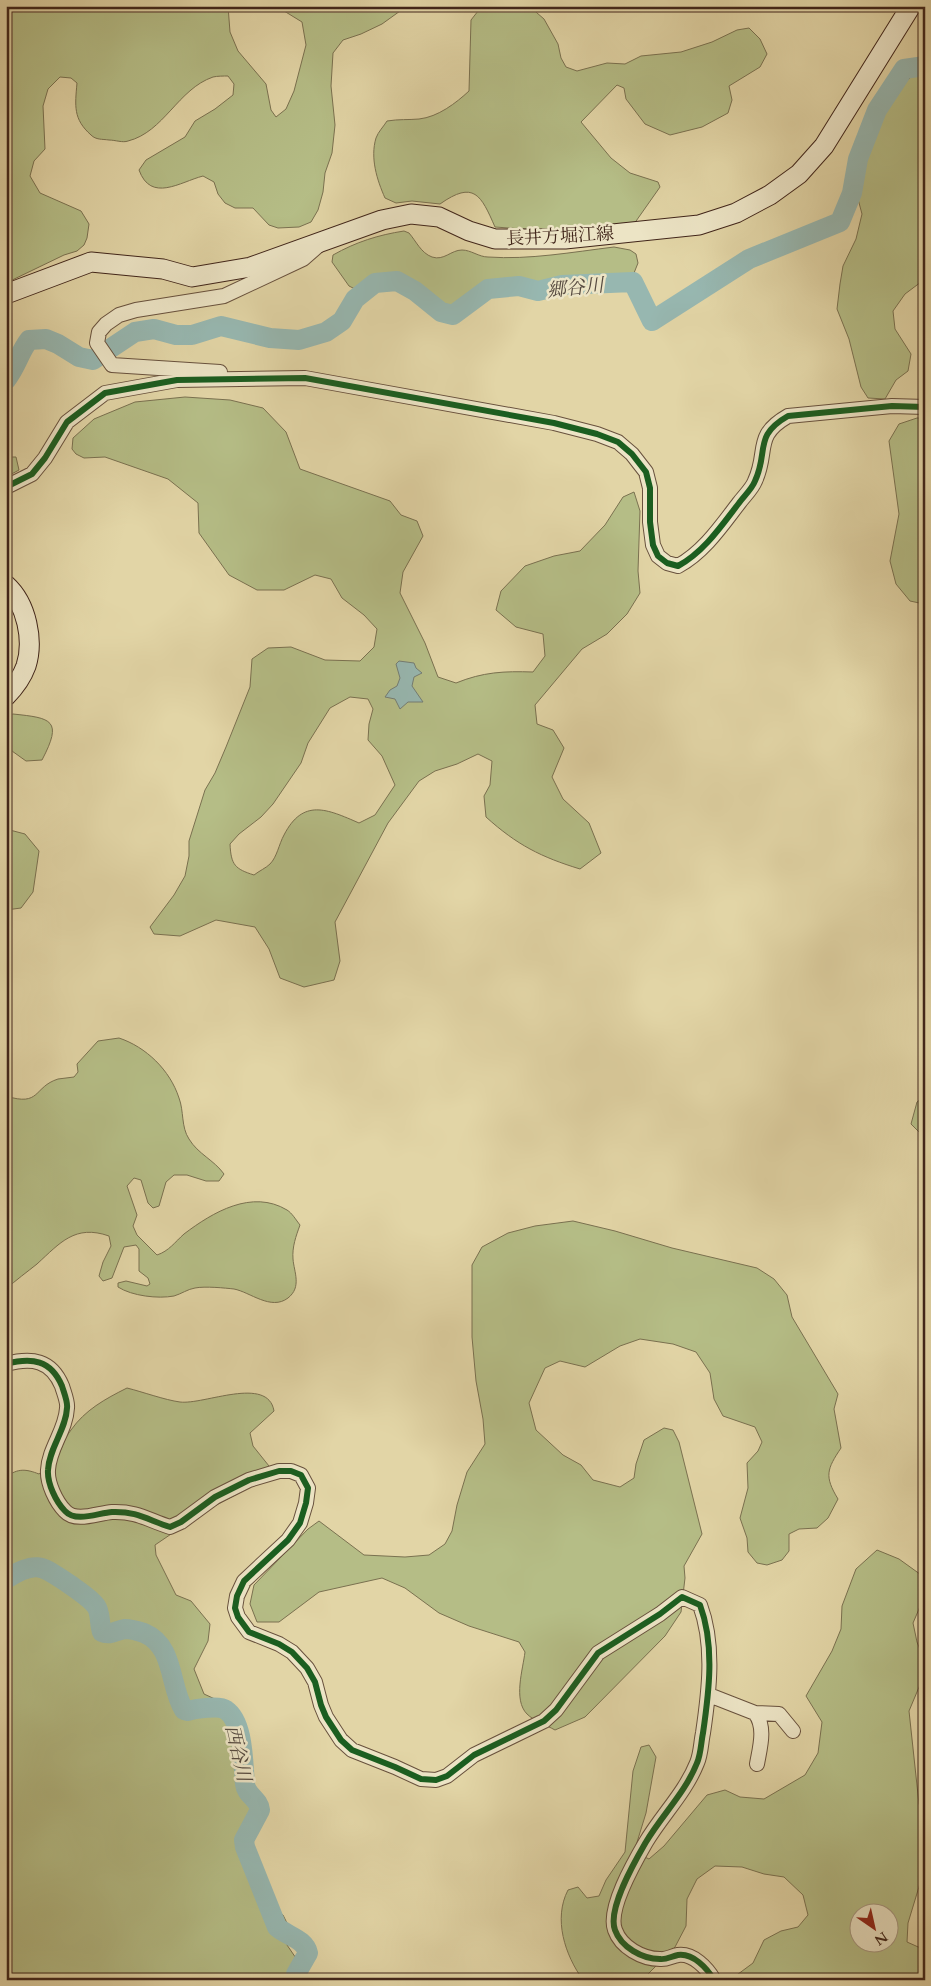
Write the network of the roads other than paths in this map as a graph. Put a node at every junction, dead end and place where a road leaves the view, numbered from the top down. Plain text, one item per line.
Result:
1 (912, 6) edge
2 (323, 241) junction
3 (6, 294) edge
4 (233, 379) junction
5 (925, 407) edge
6 (6, 487) edge
7 (6, 585) edge
8 (6, 696) edge
9 (6, 1364) edge
10 (709, 1695) junction
11 (755, 1712) junction
12 (794, 1731) dead end
13 (757, 1764) dead end
14 (714, 1980) edge

1 - 2 main road, 長井方堀江線
2 - 3 main road, 長井方堀江線
2 - 4 street
4 - 5 street
4 - 6 street
7 - 8 main road
9 - 10 street
10 - 11 street
10 - 14 street
11 - 12 street
11 - 13 street

